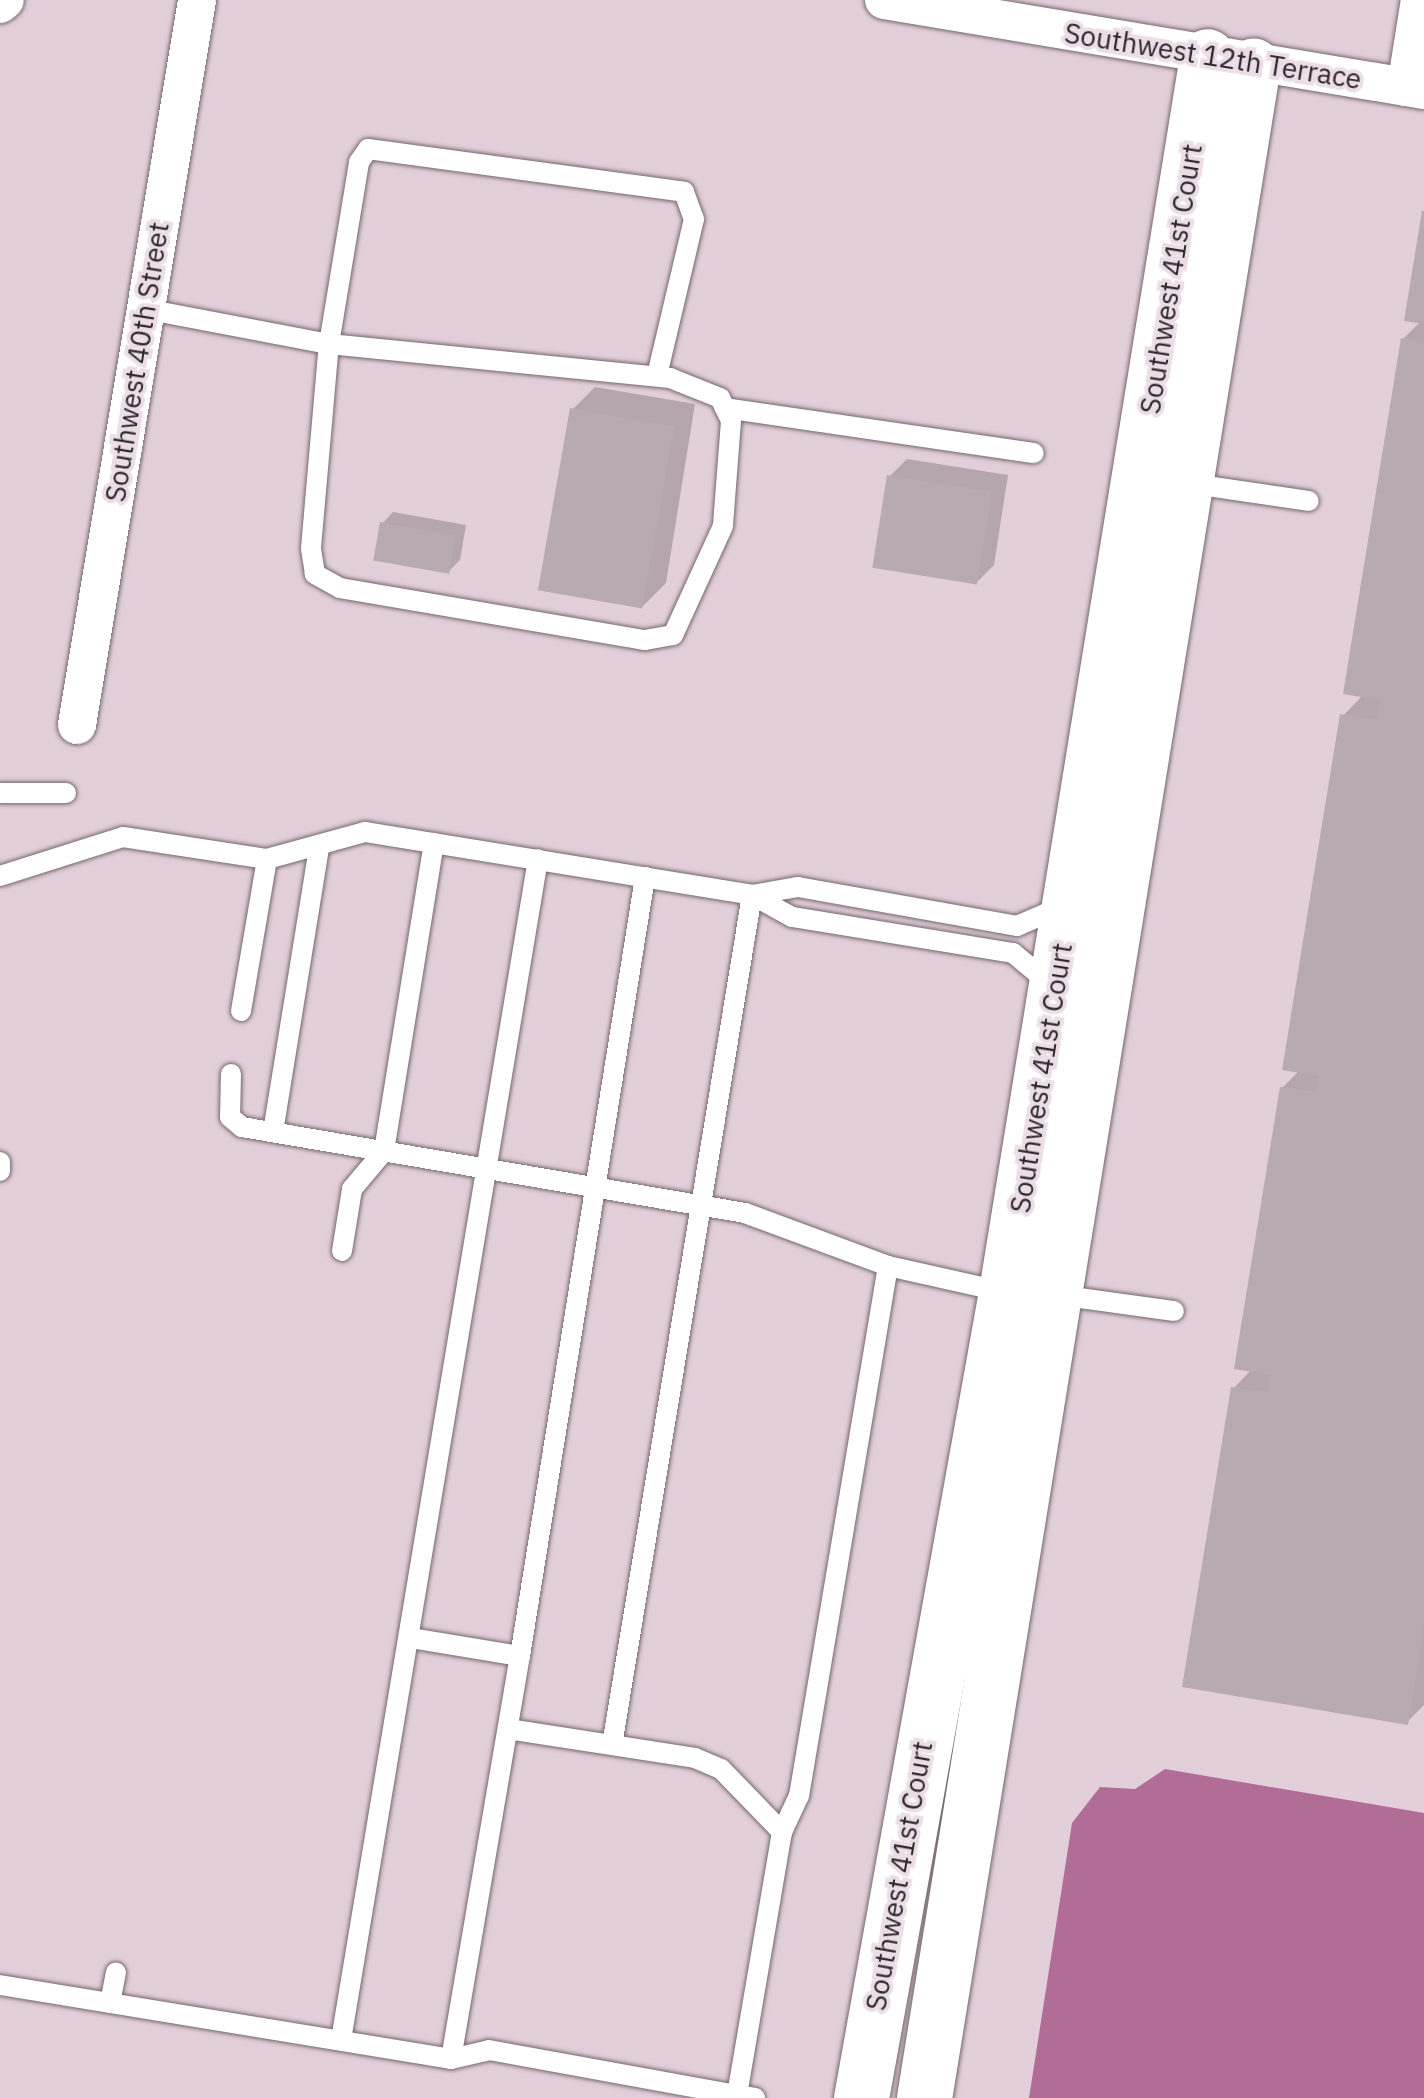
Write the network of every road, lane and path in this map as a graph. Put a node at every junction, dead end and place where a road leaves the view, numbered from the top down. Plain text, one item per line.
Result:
1 (197, 0) edge
2 (884, 0) edge
3 (1420, 0) edge
4 (1084, 17) edge
5 (1230, 61) junction
6 (1415, 89) edge
7 (146, 309) junction
8 (328, 344) junction
9 (657, 376) junction
10 (725, 408) junction
11 (1034, 452) dead end
12 (1162, 479) junction
13 (1308, 501) dead end
14 (77, 725) dead end
15 (0, 793) edge
16 (66, 793) dead end
17 (434, 843) junction
18 (318, 847) junction
19 (268, 858) junction
20 (538, 860) junction
21 (0, 876) edge
22 (644, 877) junction
23 (752, 895) junction
24 (1070, 904) junction
25 (1056, 988) junction
26 (241, 1011) dead end
27 (231, 1074) dead end
28 (273, 1132) junction
29 (384, 1151) junction
30 (0, 1162) edge
31 (488, 1169) junction
32 (0, 1171) edge
33 (595, 1187) junction
34 (701, 1205) junction
35 (342, 1251) dead end
36 (888, 1266) junction
37 (1028, 1294) junction
38 (1174, 1312) dead end
39 (411, 1638) junction
40 (520, 1656) junction
41 (508, 1728) junction
42 (612, 1744) junction
43 (782, 1832) junction
44 (116, 1973) dead end
45 (0, 1986) edge
46 (110, 2003) junction
47 (342, 2040) junction
48 (451, 2059) junction
49 (746, 2096) edge
50 (861, 2098) edge
51 (924, 2098) edge

1 - 7 street, Southwest 40th Street
2 - 4 street, Southwest 12th Terrace
3 - 6 street
4 - 5 street, Southwest 12th Terrace
5 - 6 street, Southwest 12th Terrace
5 - 12 street, Southwest 41st Court
7 - 8 lane
7 - 14 street, Southwest 40th Street
8 - 9 lane
8 - 9 lane
8 - 10 lane
9 - 10 lane
10 - 11 lane
12 - 13 lane
12 - 24 street, Southwest 41st Court
12 - 37 street, Southwest 41st Court
15 - 16 lane
17 - 18 lane
17 - 20 lane
17 - 29 lane
18 - 19 lane
18 - 28 lane
19 - 21 lane
19 - 26 lane
20 - 22 lane
20 - 31 lane
22 - 23 lane
22 - 33 lane
23 - 24 lane
23 - 25 lane
23 - 34 lane
24 - 25 street, Southwest 41st Court
25 - 37 street, Southwest 41st Court
27 - 28 lane
28 - 29 lane
29 - 31 lane
29 - 35 lane
30 - 32 lane
31 - 33 lane
31 - 39 lane
33 - 34 lane
33 - 40 lane
34 - 36 lane
34 - 42 lane
36 - 37 lane
36 - 43 lane
37 - 38 lane
37 - 50 street, Southwest 41st Court
37 - 51 street, Southwest 41st Court
39 - 40 lane
39 - 47 lane
40 - 41 lane
41 - 42 lane
41 - 48 lane
42 - 43 lane
43 - 49 lane
44 - 46 lane
45 - 46 lane
46 - 47 lane
47 - 48 lane
48 - 49 lane

